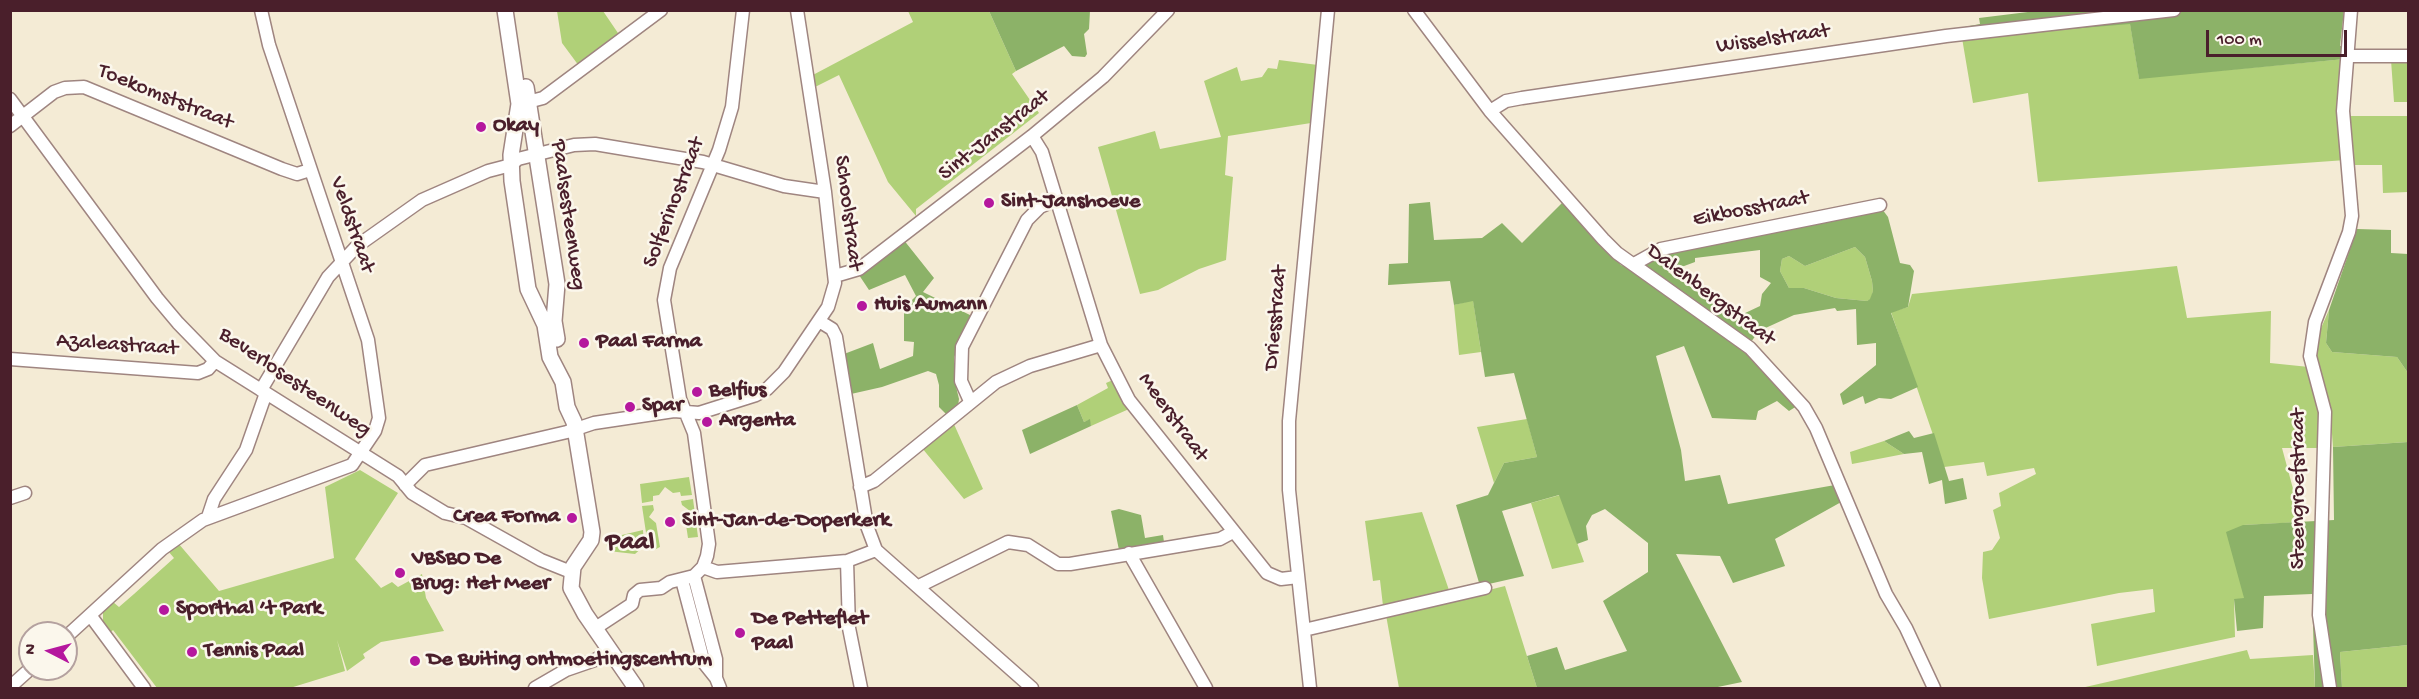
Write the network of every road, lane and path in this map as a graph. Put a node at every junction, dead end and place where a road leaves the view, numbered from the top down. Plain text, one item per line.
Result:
1 (261, 10) edge
2 (505, 10) edge
3 (514, 10) edge
4 (661, 10) edge
5 (743, 10) edge
6 (797, 10) edge
7 (1168, 10) edge
8 (1328, 10) edge
9 (1414, 10) edge
10 (2174, 10) edge
11 (2351, 10) edge
12 (2347, 56) junction
13 (2409, 56) edge
14 (10, 99) edge
15 (524, 103) junction
16 (1490, 111) junction
17 (23, 115) junction
18 (10, 126) edge
19 (1032, 136) junction
20 (537, 152) junction
21 (511, 165) junction
22 (712, 165) junction
23 (310, 170) junction
24 (825, 192) junction
25 (1056, 200) junction
26 (1880, 205) dead end
27 (341, 262) junction
28 (1634, 264) junction
29 (835, 276) junction
30 (819, 321) junction
31 (1101, 345) junction
32 (10, 359) edge
33 (215, 361) junction
34 (263, 392) junction
35 (970, 401) junction
36 (685, 411) junction
37 (575, 426) junction
38 (361, 453) junction
39 (405, 485) junction
40 (860, 487) junction
41 (25, 493) dead end
42 (10, 498) edge
43 (208, 517) junction
44 (1233, 532) junction
45 (876, 550) junction
46 (1129, 553) junction
47 (847, 561) junction
48 (571, 572) junction
49 (691, 576) junction
50 (1298, 578) junction
51 (919, 586) junction
52 (1485, 588) dead end
53 (90, 615) junction
54 (78, 626) edge
55 (594, 629) junction
56 (1304, 630) junction
57 (609, 651) junction
58 (718, 683) edge
59 (858, 686) edge
60 (144, 688) edge
61 (535, 688) edge
62 (636, 688) edge
63 (1032, 688) edge
64 (1206, 688) edge
65 (1310, 688) edge
66 (1934, 688) edge
67 (2330, 688) edge

1 - 23 street, Veldstraat
2 - 15 main road, Paalsesteenweg
3 - 15 main road, Paalsesteenweg
4 - 15 street
5 - 22 street, Solferinostraat
6 - 24 street, Schoolstraat
7 - 19 street, Sint-Janstraat
8 - 50 street, Driesstraat
9 - 16 street, Dalenbergstraat
10 - 16 street, Wisselstraat
11 - 12 street, Steengroefstraat
12 - 13 street
12 - 67 street, Steengroefstraat
14 - 17 street, Beverlosesteenweg
15 - 20 main road, Paalsesteenweg
15 - 21 main road, Paalsesteenweg
16 - 28 street, Dalenbergstraat
17 - 18 street, Toekomststraat
17 - 23 street, Toekomststraat
17 - 33 street, Beverlosesteenweg
19 - 25 street, Meerstraat
19 - 29 street, Sint-Janstraat
20 - 21 street
20 - 22 street
20 - 37 main road, Paalsesteenweg
21 - 27 street
21 - 37 main road, Paalsesteenweg
22 - 24 street
22 - 36 street, Solferinostraat
23 - 27 street, Veldstraat
24 - 29 street, Schoolstraat
25 - 31 street, Meerstraat
25 - 35 street
26 - 28 street, Eikbosstraat
27 - 34 street
27 - 38 street, Veldstraat
28 - 66 street, Dalenbergstraat
29 - 30 street, Schoolstraat
30 - 36 street
30 - 40 street
31 - 35 street
31 - 44 street, Meerstraat
32 - 33 street, Azaleastraat
33 - 34 street, Beverlosesteenweg
34 - 38 street, Beverlosesteenweg
34 - 43 street
35 - 40 street
36 - 37 street
36 - 49 street, Solferinostraat
37 - 39 street
37 - 48 main road, Paalsesteenweg
38 - 39 street, Beverlosesteenweg
38 - 43 street, Veldstraat
39 - 48 street, Beverlosesteenweg
40 - 45 street
41 - 42 street
43 - 53 street, Veldstraat
44 - 46 street
44 - 50 street, Meerstraat
45 - 47 street
45 - 51 street
46 - 51 street
46 - 64 street
47 - 49 street
47 - 59 street
48 - 55 main road
49 - 55 street
49 - 58 street
50 - 56 street, Driesstraat
51 - 63 street
52 - 56 street
53 - 54 street, Veldstraat
53 - 60 street
55 - 57 main road
56 - 65 street, Driesstraat
57 - 61 street
57 - 62 main road

